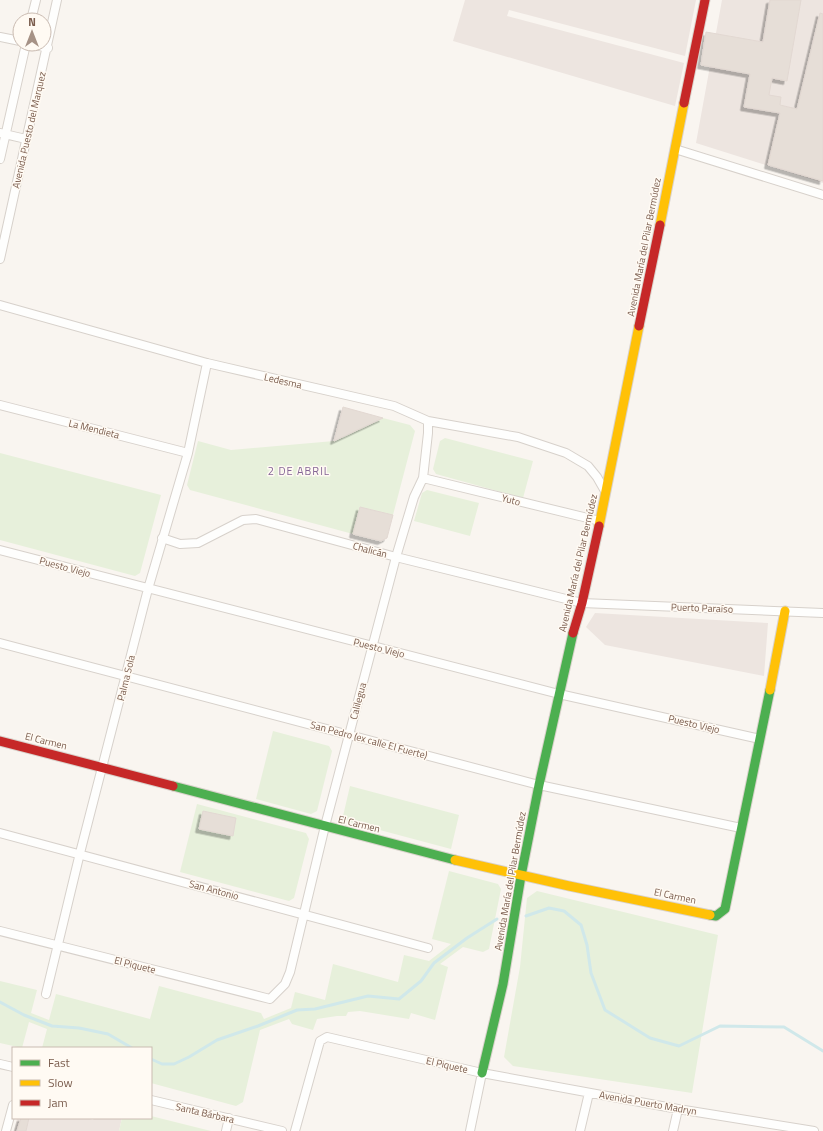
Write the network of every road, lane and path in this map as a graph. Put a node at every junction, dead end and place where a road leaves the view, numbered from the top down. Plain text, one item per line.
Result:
1 (36, 0) edge
2 (57, 0) edge
3 (704, 0) edge
4 (33, 12) edge
5 (52, 27) edge
6 (0, 37) edge
7 (12, 39) edge
8 (24, 52) edge
9 (47, 52) edge
10 (3, 133) edge
11 (26, 139) junction
12 (675, 149) junction
13 (0, 159) edge
14 (823, 195) edge
15 (0, 218) edge
16 (9, 220) junction
17 (0, 259) edge
18 (0, 305) edge
19 (207, 363) junction
20 (0, 405) edge
21 (428, 420) junction
22 (188, 453) junction
23 (423, 478) junction
24 (605, 491) junction
25 (600, 521) junction
26 (162, 538) junction
27 (0, 550) edge
28 (396, 557) junction
29 (148, 589) junction
30 (582, 603) junction
31 (785, 611) junction
32 (823, 613) edge
33 (0, 643) edge
34 (373, 647) junction
35 (127, 676) junction
36 (559, 694) junction
37 (349, 735) junction
38 (760, 739) junction
39 (0, 741) edge
40 (104, 767) junction
41 (539, 785) junction
42 (325, 826) junction
43 (741, 828) junction
44 (0, 833) edge
45 (80, 853) junction
46 (521, 876) junction
47 (305, 915) junction
48 (0, 930) edge
49 (57, 946) junction
50 (428, 948) dead end
51 (46, 994) dead end
52 (270, 999) joint
53 (0, 1064) edge
54 (12, 1067) edge
55 (482, 1073) junction
56 (589, 1093) junction
57 (152, 1100) edge
58 (12, 1109) edge
59 (678, 1109) junction
60 (228, 1118) junction
61 (6, 1131) edge
62 (226, 1131) edge
63 (282, 1131) edge
64 (295, 1131) edge
65 (470, 1131) edge
66 (580, 1131) edge
67 (673, 1131) edge
68 (814, 1131) edge

1 - 4 street
2 - 5 street, Avenida Puesto del Marquez
3 - 12 street, Avenida María del Pilar Bermúdez
6 - 7 street
8 - 10 street
9 - 11 street, Avenida Puesto del Marquez
10 - 11 street
10 - 13 street
11 - 16 street, Avenida Puesto del Marquez
12 - 14 street
12 - 24 street, Avenida María del Pilar Bermúdez
15 - 16 street
16 - 17 street, Avenida Puesto del Marquez
18 - 19 street, Ledesma
19 - 21 street, Ledesma
19 - 22 street, Palma Sola
20 - 22 street, La Mendieta
21 - 23 street, Calilegua
21 - 24 street, Ledesma
22 - 26 street, Palma Sola
23 - 25 street, Yuto
23 - 28 street, Calilegua
24 - 25 street, Avenida María del Pilar Bermúdez
25 - 30 street, Avenida María del Pilar Bermúdez
26 - 28 street, Chalicán
26 - 29 street, Palma Sola
27 - 29 street, Puesto Viejo
28 - 30 street, Chalicán
28 - 34 street, Calilegua
29 - 34 street, Puesto Viejo
29 - 35 street, Palma Sola
30 - 31 street, Puerto Paraíso
30 - 36 street, Avenida María del Pilar Bermúdez
31 - 32 street, Puerto Paraíso
31 - 38 street
33 - 35 street, San Pedro (ex calle El Fuerte)
34 - 36 street, Puesto Viejo
34 - 37 street, Calilegua
35 - 37 street, San Pedro (ex calle El Fuerte)
35 - 40 street, Palma Sola
36 - 38 street, Puesto Viejo
36 - 41 street, Avenida María del Pilar Bermúdez
37 - 41 street, San Pedro (ex calle El Fuerte)
37 - 42 street, Calilegua
38 - 43 street
39 - 40 street, El Carmen
40 - 42 street, El Carmen
40 - 45 street, Palma Sola
41 - 43 street, San Pedro (ex calle El Fuerte)
41 - 46 street, Avenida María del Pilar Bermúdez
42 - 46 street, El Carmen
42 - 47 street, Calilegua
43 - 46 street, El Carmen
44 - 45 street, San Antonio
45 - 47 street, San Antonio
45 - 49 street, Palma Sola
46 - 55 street, Avenida María del Pilar Bermúdez
47 - 50 street, San Antonio
47 - 52 street, Calilegua
48 - 49 street, El Piquete
49 - 51 street, Palma Sola
49 - 52 street, El Piquete
53 - 54 street
55 - 56 street, Avenida Puerto Madryn
55 - 64 street, El Piquete
55 - 65 street, Avenida María del Pilar Bermúdez
56 - 59 street, Avenida Puerto Madryn
56 - 66 street
57 - 60 street, Santa Bárbara
58 - 61 street
59 - 67 street
59 - 68 street, Avenida Puerto Madryn
60 - 62 street
60 - 63 street, Santa Bárbara

